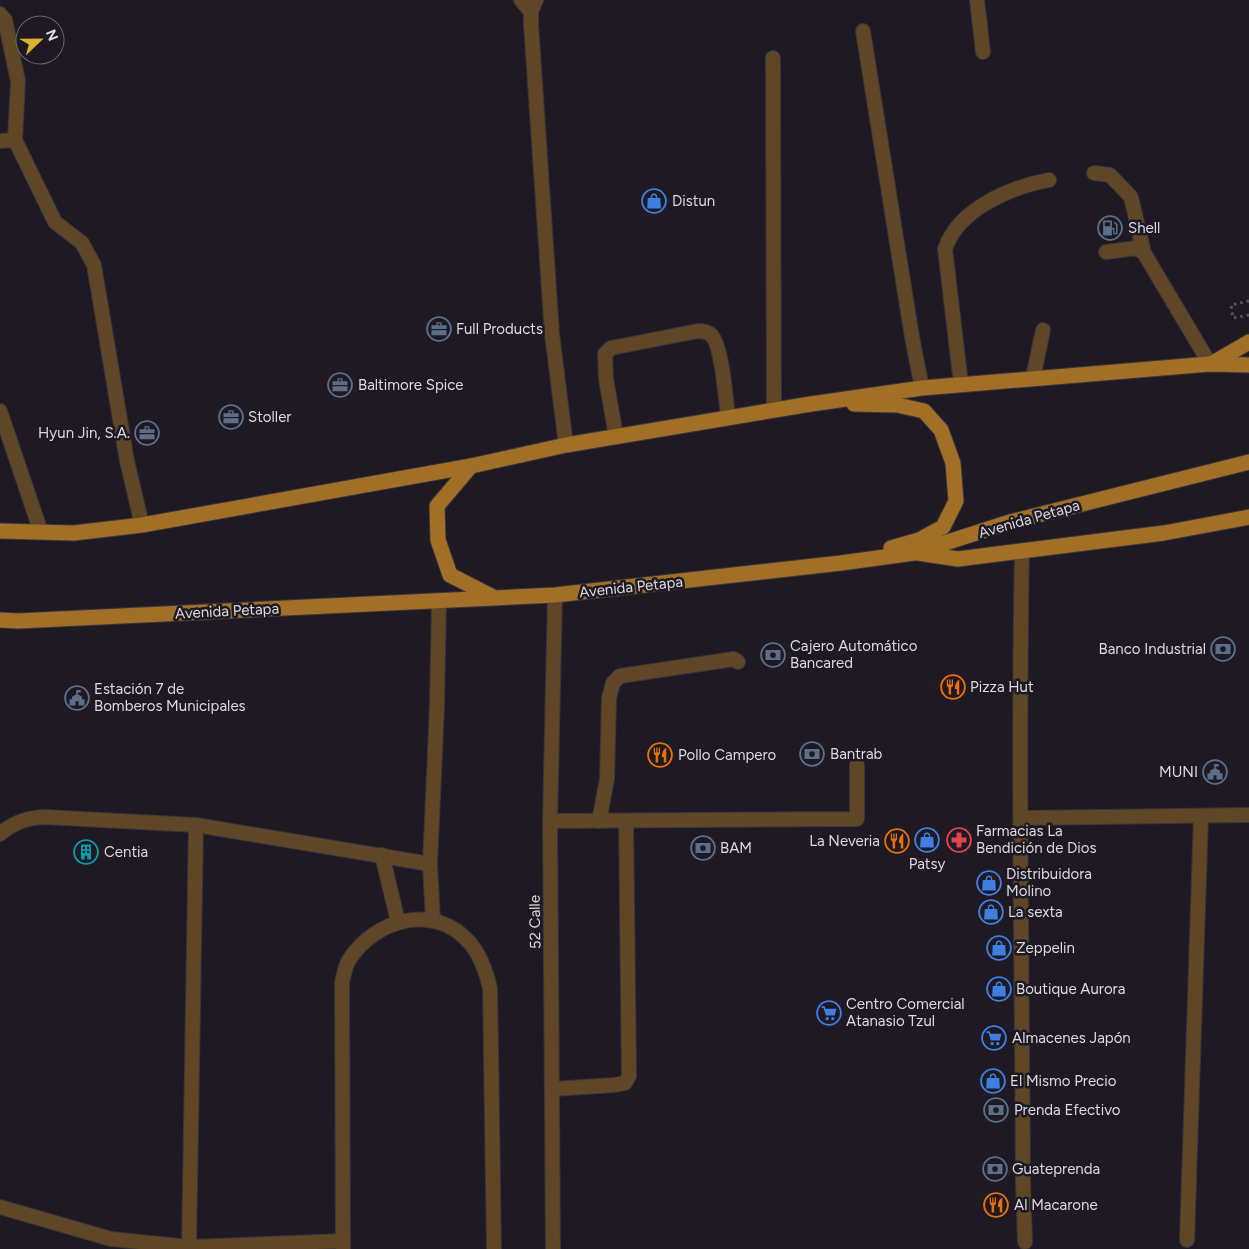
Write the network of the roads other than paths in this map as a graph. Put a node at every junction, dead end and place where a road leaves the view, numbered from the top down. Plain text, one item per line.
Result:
1 (520, 0) edge
2 (977, 0) edge
3 (533, 6) edge
4 (0, 14) edge
5 (863, 31) dead end
6 (983, 52) dead end
7 (773, 58) dead end
8 (15, 140) junction
9 (0, 142) edge
10 (1094, 173) dead end
11 (1049, 180) dead end
12 (1106, 252) dead end
13 (1144, 253) junction
14 (1043, 330) dead end
15 (1249, 342) edge
16 (1210, 364) junction
17 (1249, 365) edge
18 (1033, 378) junction
19 (961, 384) junction
20 (922, 388) junction
21 (811, 404) junction
22 (0, 410) edge
23 (774, 410) junction
24 (728, 418) junction
25 (616, 436) junction
26 (566, 445) junction
27 (1249, 462) edge
28 (471, 466) junction
29 (1249, 517) edge
30 (142, 525) junction
31 (0, 532) edge
32 (41, 532) junction
33 (1022, 551) junction
34 (914, 553) junction
35 (841, 562) junction
36 (555, 595) junction
37 (495, 598) junction
38 (439, 600) junction
39 (0, 620) edge
40 (738, 662) dead end
41 (857, 765) dead end
42 (1249, 815) edge
43 (1201, 816) junction
44 (1021, 818) junction
45 (626, 820) junction
46 (550, 821) junction
47 (599, 821) junction
48 (196, 825) junction
49 (0, 834) edge
50 (382, 855) junction
51 (430, 864) junction
52 (433, 920) junction
53 (398, 922) junction
54 (553, 1089) junction
55 (0, 1207) edge
56 (1187, 1240) dead end
57 (1025, 1242) dead end
58 (111, 1244) edge
59 (343, 1245) edge
60 (190, 1247) junction
61 (494, 1249) edge
62 (553, 1249) edge

1 - 3 lane
2 - 6 lane
3 - 26 lane
4 - 8 lane
5 - 20 lane
7 - 23 lane
8 - 9 lane
8 - 30 lane
10 - 13 lane
11 - 19 lane
12 - 13 lane
13 - 16 lane
14 - 18 lane
15 - 16 main road
16 - 17 main road
16 - 18 main road
18 - 19 main road
19 - 20 main road
20 - 21 main road
21 - 23 main road
21 - 35 main road
22 - 32 lane
23 - 24 main road
24 - 25 main road
24 - 25 lane
25 - 26 main road
26 - 28 main road
27 - 34 main road, Avenida Petapa
28 - 30 main road
28 - 37 main road
29 - 33 main road
30 - 32 main road
31 - 32 main road
33 - 34 main road
33 - 44 lane
34 - 35 main road, Avenida Petapa
35 - 36 main road, Avenida Petapa
36 - 37 main road, Avenida Petapa
36 - 46 lane, 52 Calle
37 - 38 main road, Avenida Petapa
38 - 39 main road, Avenida Petapa
38 - 51 lane
40 - 47 lane
41 - 45 lane
42 - 43 lane
43 - 44 lane
43 - 56 lane
44 - 57 lane
45 - 47 lane
45 - 54 lane
46 - 47 lane
46 - 54 lane, 52 Calle
48 - 49 lane
48 - 50 lane
48 - 60 lane
50 - 51 lane
50 - 53 lane
51 - 52 lane
52 - 53 lane
52 - 61 lane
53 - 59 lane
54 - 62 lane, 52 Calle
55 - 58 lane
58 - 60 lane
59 - 60 lane

